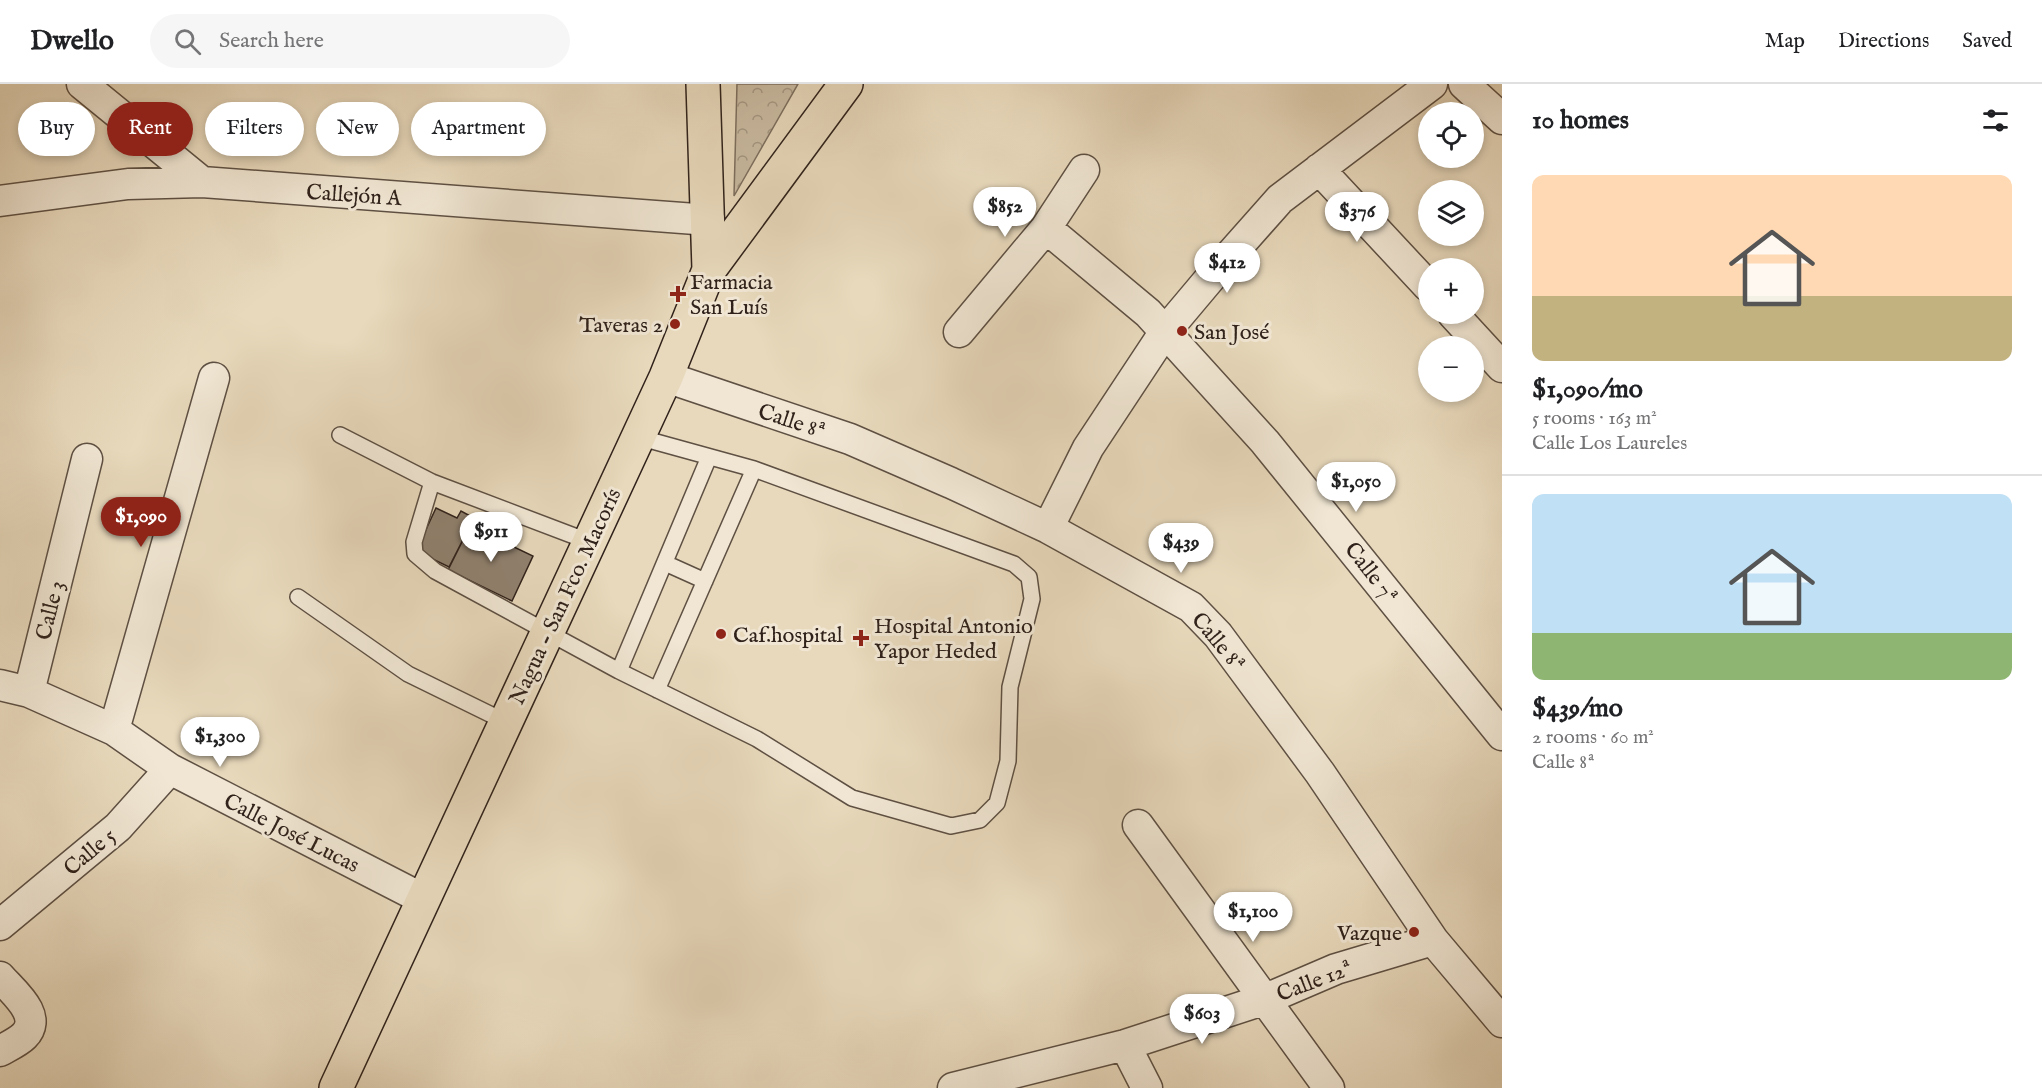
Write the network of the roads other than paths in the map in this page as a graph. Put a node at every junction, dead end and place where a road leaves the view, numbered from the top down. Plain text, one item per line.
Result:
1 (82, 84) edge
2 (703, 84) edge
3 (846, 84) edge
4 (1432, 84) edge
5 (1464, 84) edge
6 (1502, 119) edge
7 (1319, 169) junction
8 (1084, 170) dead end
9 (202, 182) junction
10 (0, 201) edge
11 (709, 220) junction
12 (1046, 228) junction
13 (709, 270) junction
14 (1418, 275) edge
15 (1462, 324) edge
16 (959, 332) dead end
17 (1164, 333) junction
18 (1502, 367) edge
19 (666, 377) junction
20 (214, 378) dead end
21 (340, 435) dead end
22 (638, 437) junction
23 (709, 457) junction
24 (87, 459) dead end
25 (754, 469) junction
26 (432, 482) junction
27 (1048, 528) junction
28 (590, 542) junction
29 (665, 563) junction
30 (705, 582) junction
31 (298, 597) dead end
32 (548, 632) junction
33 (619, 671) junction
34 (0, 685) edge
35 (657, 690) junction
36 (28, 692) junction
37 (506, 722) junction
38 (114, 730) junction
39 (1502, 735) edge
40 (170, 769) junction
41 (1138, 825) dead end
42 (423, 899) junction
43 (0, 925) edge
44 (1433, 940) junction
45 (0, 977) edge
46 (1266, 999) junction
47 (1502, 1022) edge
48 (1125, 1045) junction
49 (0, 1051) edge
50 (336, 1088) edge
51 (953, 1088) edge
52 (1148, 1088) edge
53 (1329, 1088) edge

1 - 9 street
2 - 11 main road, Nagua - San Fco. Macorís
3 - 13 main road
4 - 7 street
5 - 6 street
7 - 14 street
7 - 17 street
8 - 12 street
9 - 10 street, Callejón A
9 - 11 street, Callejón A
11 - 13 main road, Nagua - San Fco. Macorís
12 - 16 street
12 - 17 street, Calle 7ª
13 - 19 main road, Nagua - San Fco. Macorís
15 - 18 street
17 - 27 street
17 - 39 street, Calle 7ª
19 - 22 main road, Nagua - San Fco. Macorís
19 - 27 street, Calle 8ª
20 - 38 street
21 - 26 lane
22 - 23 lane
22 - 28 main road, Nagua - San Fco. Macorís
23 - 25 lane
23 - 29 lane
24 - 36 street, Calle 3
25 - 30 lane
25 - 35 lane
26 - 28 lane
26 - 32 lane
27 - 44 street, Calle 8ª
28 - 32 main road, Nagua - San Fco. Macorís
29 - 30 lane
29 - 33 lane
30 - 35 lane
31 - 37 lane
32 - 33 lane
32 - 37 main road, Nagua - San Fco. Macorís
33 - 35 lane
34 - 36 street, Calle José Lucas
36 - 38 street, Calle José Lucas
37 - 42 main road, Nagua - San Fco. Macorís
38 - 40 street, Calle José Lucas
40 - 42 street, Calle José Lucas
40 - 43 street, Calle 5
41 - 46 street
42 - 50 main road, Nagua - San Fco. Macorís
44 - 46 street, Calle 12ª
44 - 47 street, Calle 8ª
45 - 49 street
46 - 48 street, Calle 12ª
46 - 53 street
48 - 51 street, Calle 12ª
48 - 52 street

